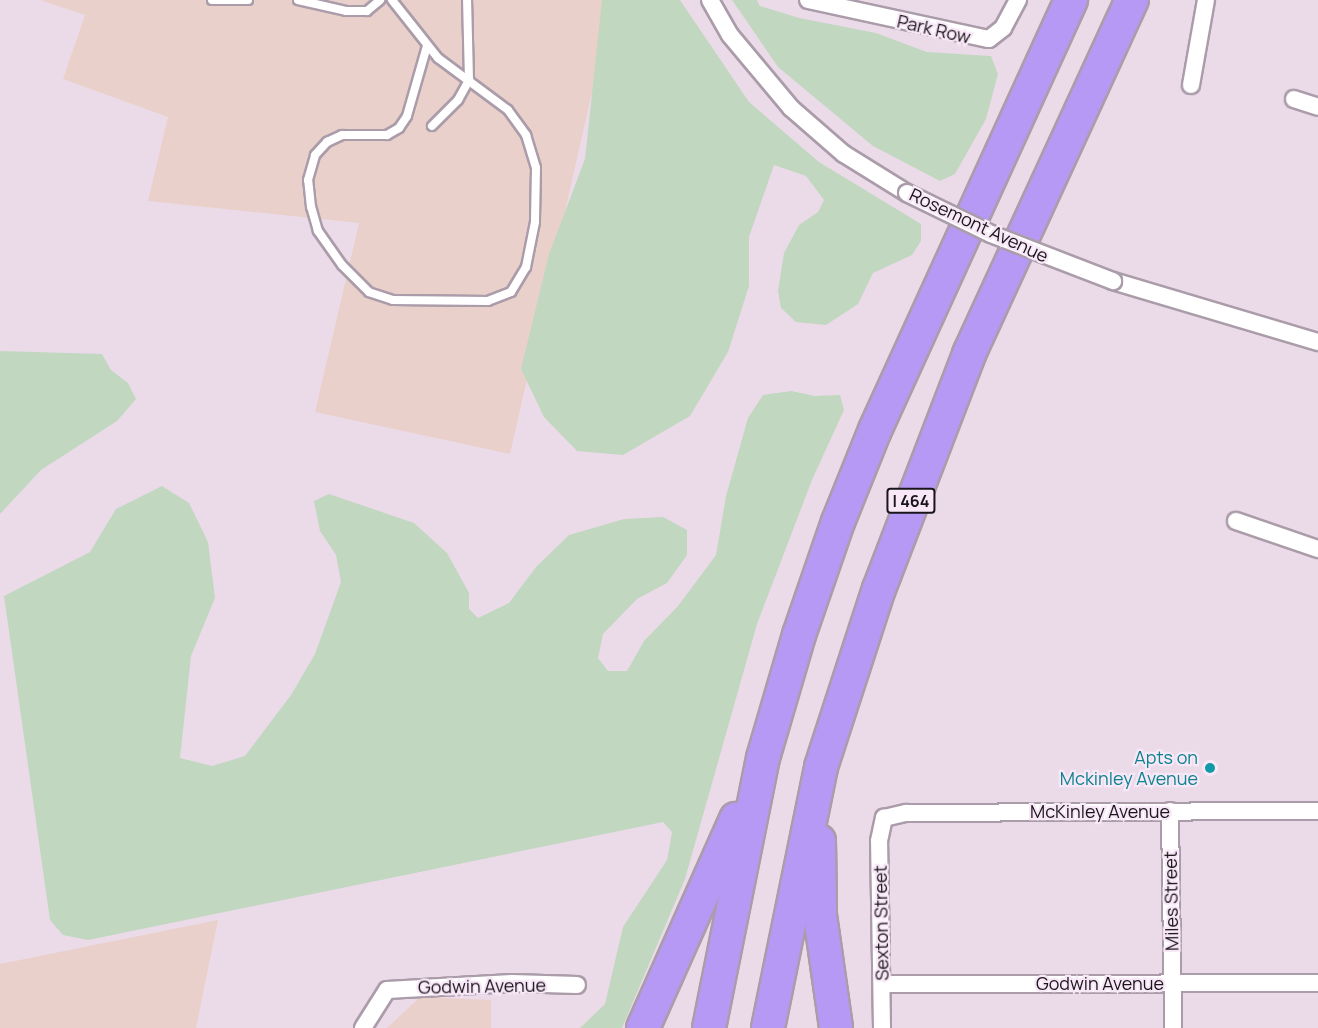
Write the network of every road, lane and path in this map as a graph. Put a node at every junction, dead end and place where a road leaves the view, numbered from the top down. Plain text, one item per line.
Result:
1 (212, 0) edge
2 (248, 0) edge
3 (298, 0) edge
4 (380, 0) edge
5 (392, 0) edge
6 (467, 0) edge
7 (710, 0) edge
8 (808, 0) edge
9 (1018, 0) edge
10 (1071, 0) edge
11 (1132, 0) edge
12 (1206, 0) edge
13 (427, 46) junction
14 (469, 80) junction
15 (1191, 85) dead end
16 (1294, 99) dead end
17 (1318, 107) edge
18 (432, 126) dead end
19 (1318, 342) edge
20 (1236, 521) dead end
21 (1318, 549) edge
22 (829, 740) junction
23 (763, 758) junction
24 (1170, 811) junction
25 (1318, 811) edge
26 (884, 818) joint
27 (1173, 982) junction
28 (1318, 982) edge
29 (882, 984) junction
30 (577, 985) dead end
31 (363, 1028) edge
32 (643, 1028) edge
33 (709, 1028) edge
34 (768, 1028) edge
35 (836, 1028) edge
36 (882, 1028) edge
37 (1173, 1028) edge

1 - 2 lane
3 - 4 lane
5 - 13 lane
6 - 14 lane
7 - 19 street, Rosemont Avenue, bridge
8 - 9 street, Park Row
10 - 23 highway
11 - 22 highway, I 464
12 - 15 street
13 - 14 lane
13 - 14 lane
14 - 18 lane
16 - 17 street
20 - 21 street
22 - 34 highway, I 464
22 - 35 highway
23 - 32 highway
23 - 33 highway
24 - 25 street, McKinley Avenue
24 - 26 street, McKinley Avenue
24 - 27 street, Miles Street
26 - 29 street, Sexton Street
27 - 28 street, Godwin Avenue
27 - 29 street, Godwin Avenue
27 - 37 street, Miles Street
29 - 36 street, Sexton Street
30 - 31 street, Godwin Avenue

